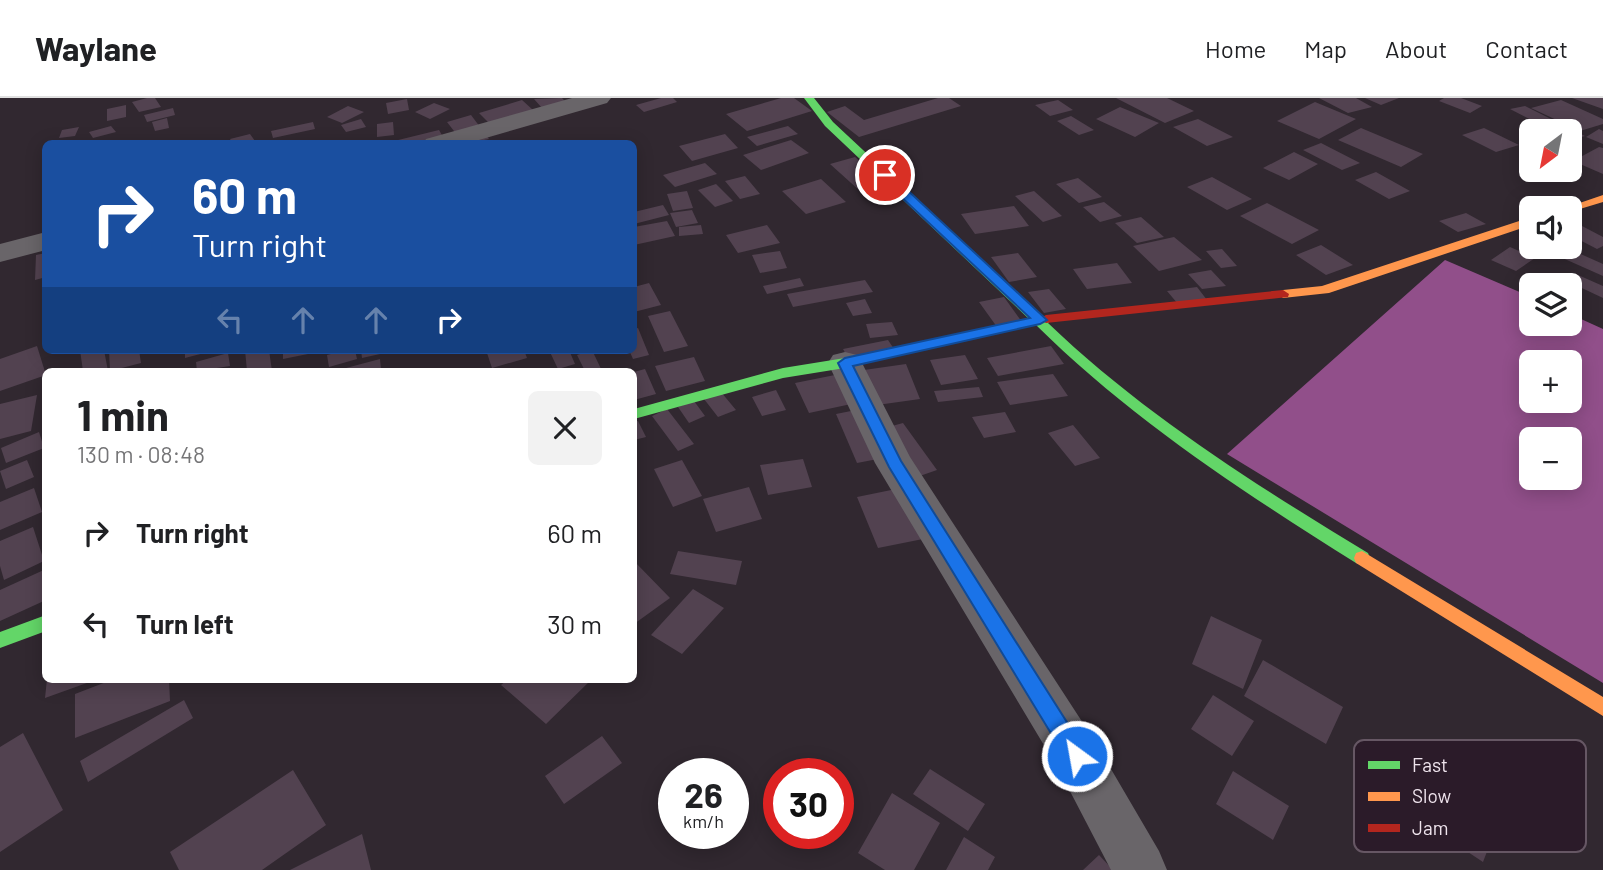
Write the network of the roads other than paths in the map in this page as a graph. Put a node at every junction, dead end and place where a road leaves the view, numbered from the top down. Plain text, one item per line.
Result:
1 (599, 98) edge
2 (808, 98) edge
3 (449, 140) edge
4 (1603, 198) edge
5 (1582, 205) edge
6 (1519, 225) edge
7 (42, 242) edge
8 (0, 253) edge
9 (1040, 320) junction
10 (845, 363) junction
11 (637, 413) edge
12 (42, 624) edge
13 (0, 640) edge
14 (1603, 707) edge
15 (1140, 870) edge

1 - 3 street
2 - 9 street
4 - 5 street
6 - 9 street
7 - 8 street
9 - 10 street
9 - 14 street
10 - 11 street
10 - 15 street
12 - 13 street

